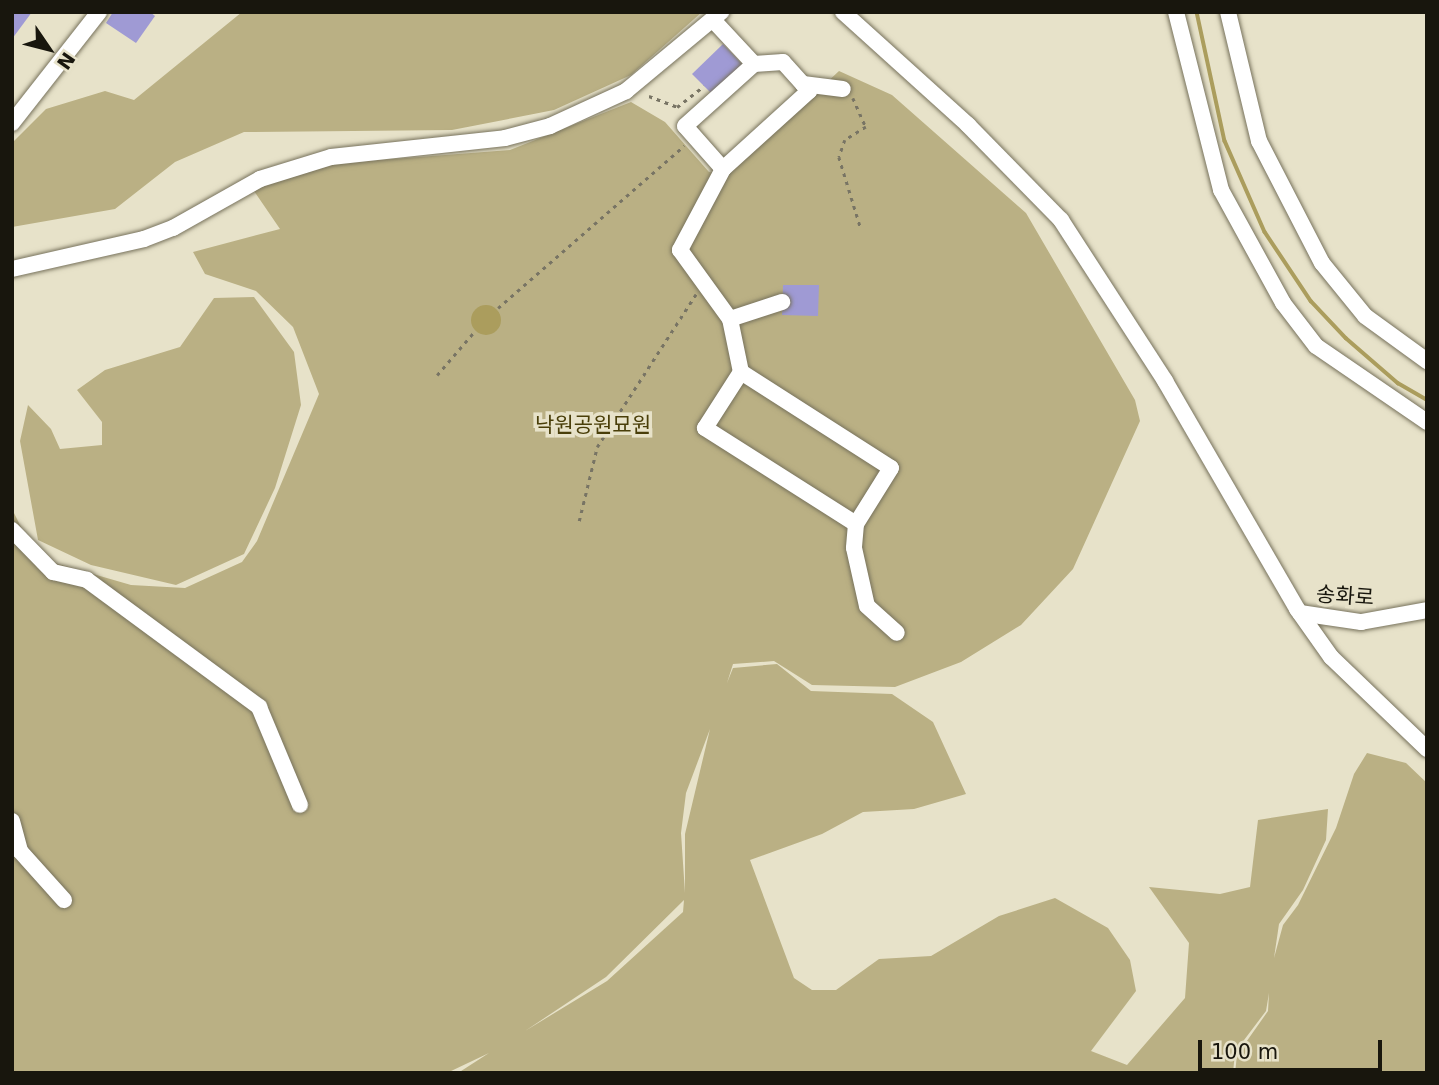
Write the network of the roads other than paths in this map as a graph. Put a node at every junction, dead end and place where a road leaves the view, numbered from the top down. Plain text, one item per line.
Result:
1 (99, 12) edge
2 (843, 12) edge
3 (1176, 12) edge
4 (1228, 12) edge
5 (717, 16) edge
6 (754, 64) junction
7 (803, 84) junction
8 (843, 89) road end
9 (12, 123) edge
10 (723, 169) junction
11 (12, 269) edge
12 (782, 302) dead end
13 (730, 319) junction
14 (1427, 361) edge
15 (741, 372) junction
16 (1427, 422) edge
17 (856, 524) junction
18 (12, 530) edge
19 (1427, 610) edge
20 (1300, 614) junction
21 (897, 634) dead end
22 (1427, 749) edge
23 (300, 805) dead end
24 (12, 821) edge
25 (64, 900) dead end

1 - 9 street
2 - 20 street
3 - 16 street
4 - 14 street
5 - 6 street
5 - 11 street
6 - 7 street
6 - 10 street
7 - 8 street
7 - 10 street
10 - 13 street
12 - 13 street
13 - 15 street
15 - 17 street
15 - 17 street
17 - 21 street
18 - 23 street
19 - 20 street, 송화로
20 - 22 street
24 - 25 street

